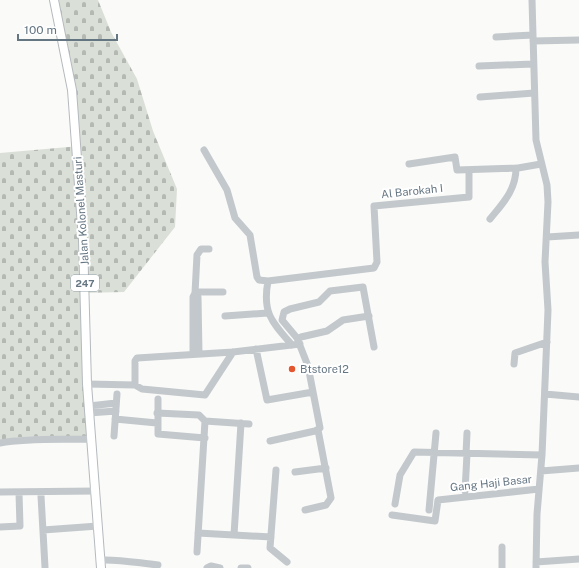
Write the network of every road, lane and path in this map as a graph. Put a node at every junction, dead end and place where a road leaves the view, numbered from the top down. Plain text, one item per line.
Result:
1 (54, 0) edge
2 (532, 0) edge
3 (496, 37) dead end
4 (533, 38) junction
5 (579, 40) edge
6 (533, 64) junction
7 (479, 66) dead end
8 (534, 94) junction
9 (480, 97) dead end
10 (204, 150) dead end
11 (409, 164) dead end
12 (541, 164) junction
13 (516, 168) junction
14 (469, 170) junction
15 (490, 219) dead end
16 (579, 235) edge
17 (547, 237) junction
18 (209, 249) dead end
19 (268, 281) junction
20 (223, 292) dead end
21 (195, 293) junction
22 (268, 313) junction
23 (224, 316) dead end
24 (369, 316) junction
25 (301, 340) junction
26 (547, 342) junction
27 (292, 345) junction
28 (374, 347) dead end
29 (256, 349) junction
30 (233, 352) junction
31 (220, 353) junction
32 (196, 354) junction
33 (228, 360) junction
34 (514, 364) dead end
35 (87, 384) junction
36 (135, 385) junction
37 (313, 392) junction
38 (117, 394) dead end
39 (545, 394) junction
40 (579, 397) edge
41 (158, 399) dead end
42 (116, 407) junction
43 (89, 410) junction
44 (157, 413) junction
45 (115, 419) junction
46 (205, 421) junction
47 (157, 423) junction
48 (241, 424) junction
49 (249, 424) dead end
50 (318, 430) junction
51 (436, 433) dead end
52 (467, 433) dead end
53 (114, 436) dead end
54 (204, 438) junction
55 (91, 439) junction
56 (270, 441) dead end
57 (0, 443) edge
58 (434, 452) junction
59 (466, 454) junction
60 (542, 455) junction
61 (326, 468) junction
62 (579, 468) edge
63 (276, 470) dead end
64 (541, 471) junction
65 (295, 472) dead end
66 (539, 489) junction
67 (96, 491) junction
68 (465, 491) dead end
69 (0, 492) edge
70 (19, 493) junction
71 (41, 496) dead end
72 (395, 504) dead end
73 (305, 510) dead end
74 (429, 510) dead end
75 (392, 515) dead end
76 (0, 527) edge
77 (98, 528) junction
78 (42, 530) junction
79 (198, 533) junction
80 (234, 535) junction
81 (271, 537) junction
82 (502, 547) dead end
83 (197, 552) dead end
84 (579, 559) edge
85 (287, 562) dead end
86 (100, 564) edge
87 (158, 565) dead end
88 (536, 565) edge
89 (45, 567) edge
90 (207, 568) edge
91 (220, 568) edge
92 (241, 568) edge
93 (248, 568) edge
94 (502, 568) edge

1 - 35 main road, Jalan Kolonel Masturi / 247
2 - 4 street
3 - 4 street
4 - 5 street
4 - 6 street
6 - 7 street
6 - 8 street
8 - 9 street
8 - 12 street
10 - 19 street
11 - 14 street
12 - 13 street
12 - 17 street
13 - 14 street
13 - 15 street
14 - 19 street, Al Barokah I
16 - 17 street
17 - 26 street
18 - 21 street
19 - 22 street
20 - 21 street
21 - 32 street
22 - 23 street
22 - 27 street
24 - 25 street
24 - 25 street
24 - 28 street
25 - 27 street
25 - 37 street
26 - 34 street
26 - 39 street
27 - 29 street
29 - 30 street
29 - 37 street
30 - 31 street
30 - 33 street
31 - 32 street
31 - 33 street
32 - 36 street
33 - 36 street
35 - 36 street
35 - 43 main road, Jalan Kolonel Masturi / 247
37 - 50 street
38 - 42 street
39 - 40 street
39 - 60 street
41 - 44 street
42 - 43 street
42 - 45 street
43 - 55 main road, Jalan Kolonel Masturi / 247
44 - 46 street
44 - 47 street
45 - 47 street
45 - 53 street
46 - 48 street
46 - 54 street
47 - 54 street
48 - 49 street
48 - 80 street
50 - 56 street
50 - 61 street
51 - 58 street
52 - 59 street
54 - 79 street
55 - 57 street
55 - 67 main road, Jalan Kolonel Masturi / 247
58 - 59 street
58 - 72 street
58 - 74 street
59 - 60 street
59 - 68 street
60 - 64 street
61 - 65 street
61 - 73 street
62 - 64 street
63 - 81 street
64 - 66 street
66 - 75 street, Gang Haji Basar
66 - 88 street
67 - 70 street
67 - 77 main road, Jalan Kolonel Masturi / 247
69 - 70 street
70 - 76 street
71 - 78 street
77 - 78 street
77 - 86 main road, Jalan Kolonel Masturi / 247
78 - 89 street
79 - 80 street
79 - 83 street
80 - 81 street
81 - 85 street
82 - 94 street
84 - 88 street
86 - 87 street
90 - 91 street
92 - 93 street

